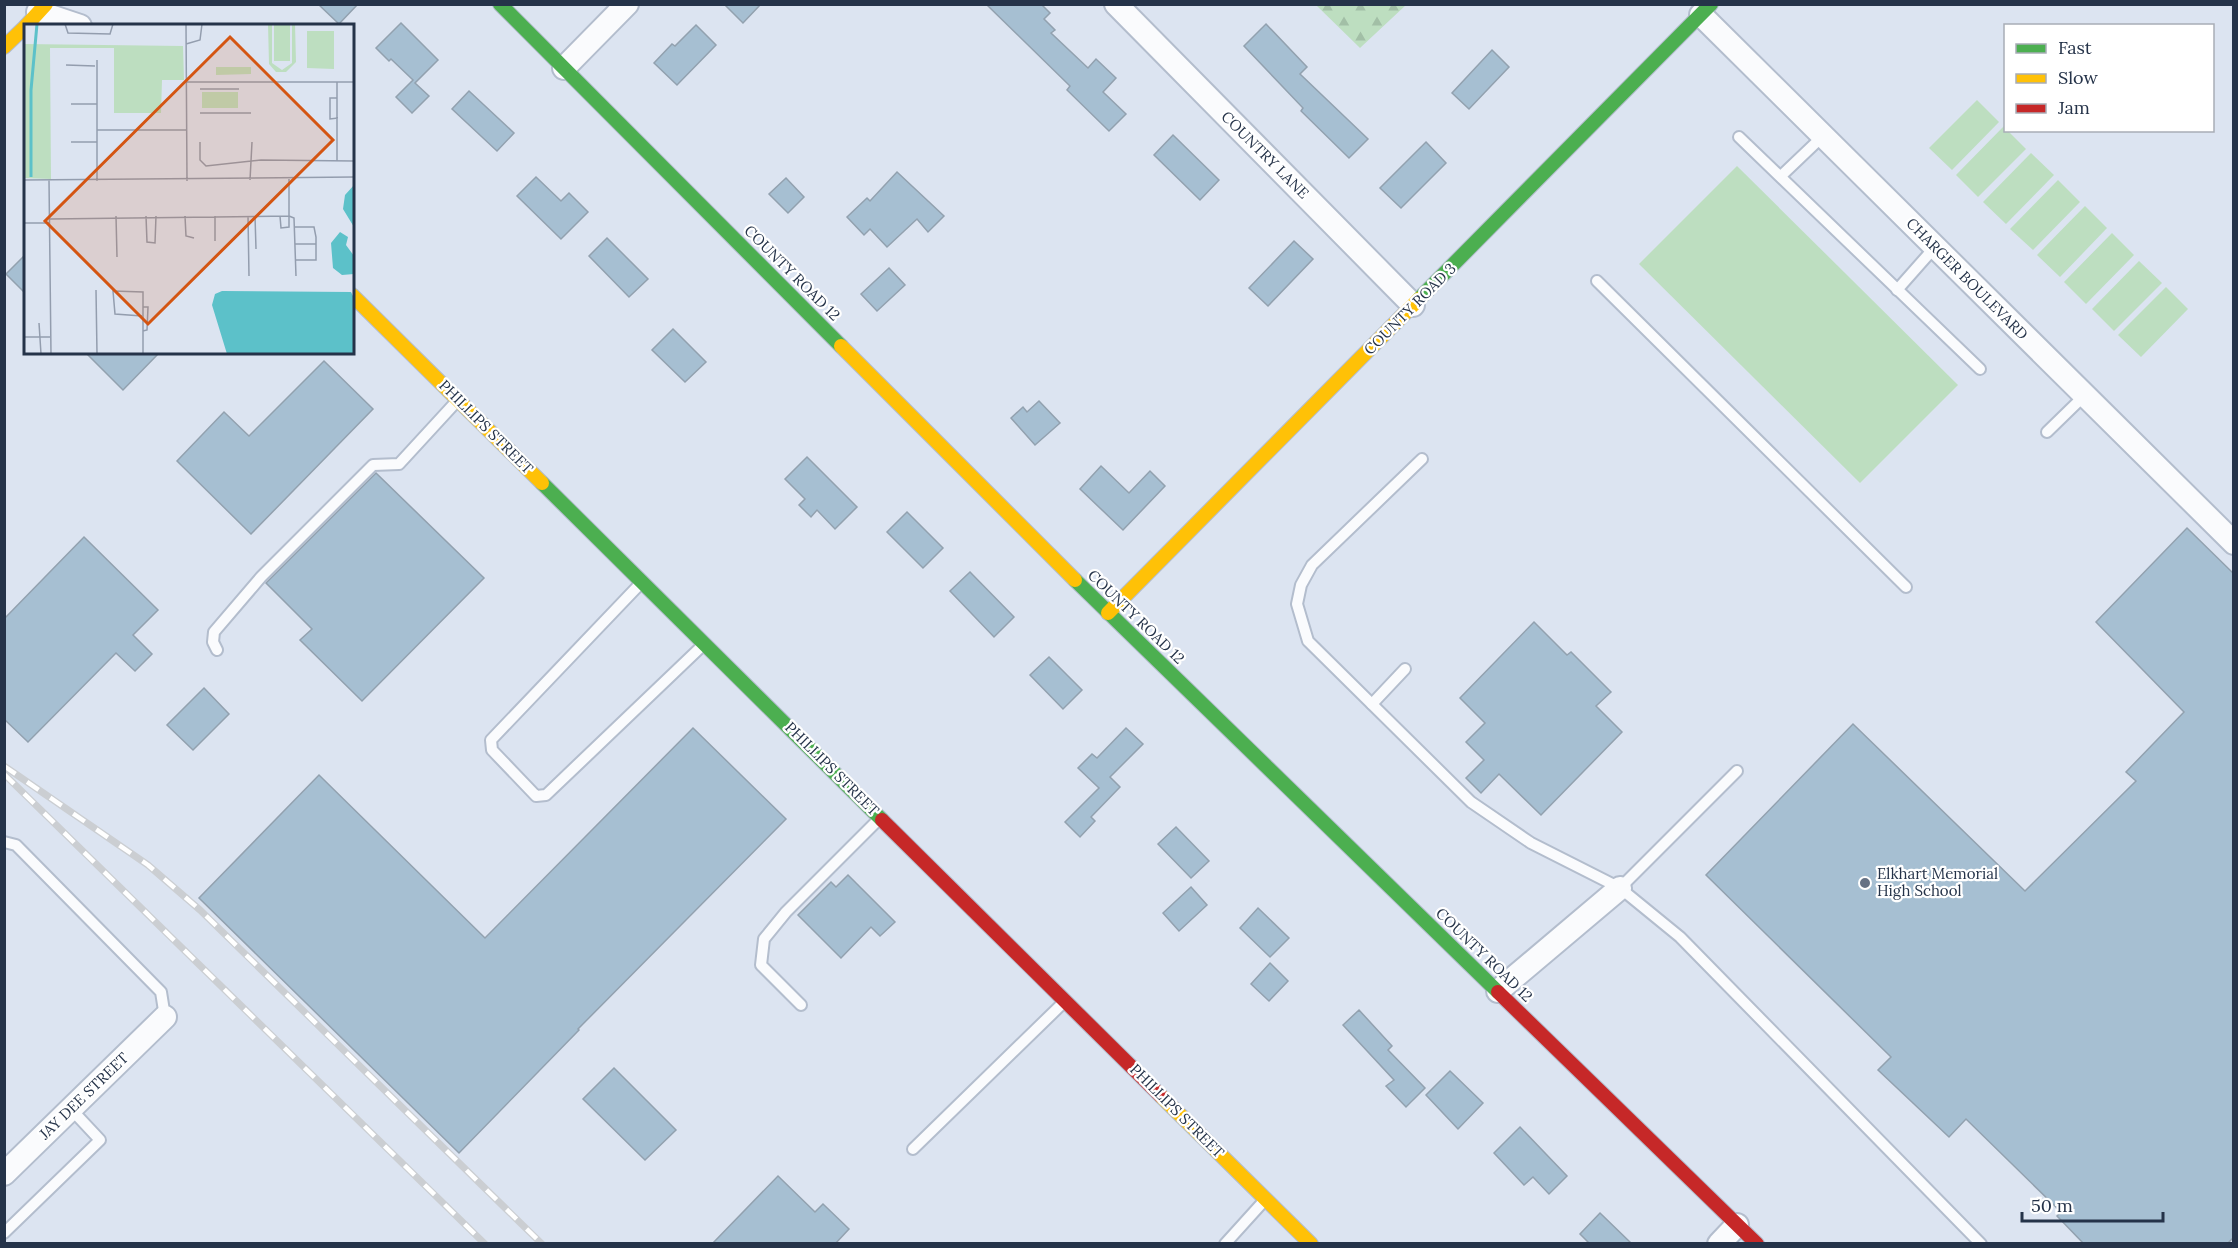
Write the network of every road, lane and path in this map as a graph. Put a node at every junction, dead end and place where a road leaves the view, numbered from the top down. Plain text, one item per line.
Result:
1 (500, 4) edge
2 (627, 4) edge
3 (1116, 4) edge
4 (1706, 10) edge
5 (564, 68) junction
6 (1824, 135) junction
7 (1739, 137) dead end
8 (1781, 176) junction
9 (1935, 247) junction
10 (1597, 281) dead end
11 (1897, 290) junction
12 (354, 297) edge
13 (1413, 305) junction
14 (1980, 369) dead end
15 (2085, 395) junction
16 (459, 400) junction
17 (2047, 432) dead end
18 (1422, 459) dead end
19 (2234, 543) edge
20 (642, 581) junction
21 (1906, 587) dead end
22 (1108, 613) junction
23 (705, 644) junction
24 (217, 650) dead end
25 (1405, 669) dead end
26 (1371, 704) junction
27 (1737, 771) dead end
28 (880, 818) junction
29 (4, 842) edge
30 (1620, 888) junction
31 (1498, 991) junction
32 (1065, 1000) junction
33 (801, 1005) dead end
34 (165, 1017) joint
35 (71, 1108) junction
36 (913, 1149) dead end
37 (8, 1164) edge
38 (1266, 1199) junction
39 (1737, 1225) junction
40 (4, 1233) edge
41 (1307, 1242) edge
42 (1225, 1244) edge
43 (1719, 1244) edge
44 (1757, 1244) edge
45 (1981, 1244) edge

1 - 5 street, COUNTY ROAD 12
2 - 5 street
3 - 13 street, COUNTRY LANE
4 - 6 street, CHARGER BOULEVARD
4 - 13 street, COUNTY ROAD 3
5 - 22 street, COUNTY ROAD 12
6 - 8 lane
6 - 9 street, CHARGER BOULEVARD
7 - 8 lane
8 - 11 lane
9 - 11 lane
9 - 15 street, CHARGER BOULEVARD
10 - 21 lane
11 - 14 lane
12 - 16 street, PHILLIPS STREET
13 - 22 street, COUNTY ROAD 3
15 - 17 lane
15 - 19 street, CHARGER BOULEVARD
16 - 20 street, PHILLIPS STREET
16 - 24 lane
18 - 26 lane
20 - 23 street, PHILLIPS STREET
20 - 23 lane
22 - 31 street, COUNTY ROAD 12
23 - 28 street, PHILLIPS STREET
25 - 26 lane
26 - 30 lane
27 - 30 lane
28 - 32 street, PHILLIPS STREET
28 - 33 lane
29 - 34 lane
30 - 31 street
30 - 45 lane
31 - 39 street, COUNTY ROAD 12
32 - 36 lane
32 - 38 street, PHILLIPS STREET
34 - 35 street, JAY DEE STREET
35 - 37 street, JAY DEE STREET
35 - 40 lane
38 - 41 street, PHILLIPS STREET
38 - 42 lane
39 - 43 street
39 - 44 street, COUNTY ROAD 12

